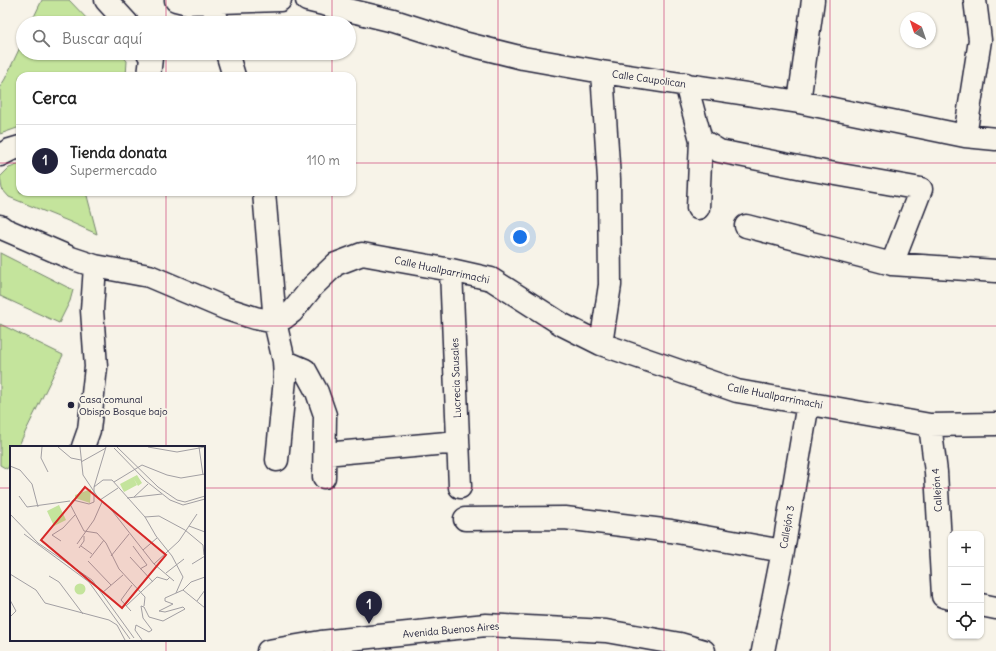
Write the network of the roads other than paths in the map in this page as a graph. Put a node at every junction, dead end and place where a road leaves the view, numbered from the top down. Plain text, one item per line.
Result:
1 (106, 0) edge
2 (280, 0) edge
3 (306, 0) edge
4 (813, 0) edge
5 (975, 0) edge
6 (184, 1) edge
7 (215, 13) edge
8 (121, 16) edge
9 (151, 60) edge
10 (229, 60) edge
11 (149, 72) edge
12 (233, 72) edge
13 (602, 72) junction
14 (686, 84) junction
15 (799, 102) junction
16 (965, 136) junction
17 (996, 139) edge
18 (701, 140) junction
19 (16, 148) edge
20 (0, 155) edge
21 (264, 196) edge
22 (698, 208) dead end
23 (0, 226) edge
24 (746, 226) dead end
25 (892, 264) junction
26 (95, 266) junction
27 (451, 270) junction
28 (996, 272) edge
29 (275, 322) junction
30 (601, 344) junction
31 (284, 361) junction
32 (808, 403) junction
33 (996, 424) edge
34 (930, 425) junction
35 (458, 442) junction
36 (83, 446) edge
37 (325, 454) junction
38 (277, 460) dead end
39 (324, 477) dead end
40 (460, 487) dead end
41 (465, 519) dead end
42 (783, 551) junction
43 (948, 597) edge
44 (984, 606) edge
45 (996, 608) edge
46 (268, 651) edge
47 (704, 651) edge
48 (763, 651) edge

1 - 8 street
2 - 7 street
3 - 13 street, Calle Caupolican
4 - 15 street
5 - 16 street
6 - 7 street
9 - 11 street
10 - 12 street
13 - 14 street, Calle Caupolican
13 - 30 street
14 - 15 street, Calle Caupolican
14 - 18 street
15 - 16 street, Calle Caupolican
16 - 17 street, Calle Caupolican
18 - 22 street
18 - 25 street
19 - 20 street
21 - 29 street
23 - 26 street
24 - 25 street
25 - 28 street
26 - 29 street
26 - 36 street
27 - 29 street, Calle Huallparrimachi
27 - 30 street, Calle Huallparrimachi
27 - 35 street, Lucrecia Sausales
29 - 31 street
30 - 32 street, Calle Huallparrimachi
31 - 37 street
31 - 38 street
32 - 34 street, Calle Huallparrimachi
32 - 42 street, Callejón 3
33 - 34 street, Calle Huallparrimachi
34 - 43 street, Callejón 4
35 - 37 street
35 - 40 street, Lucrecia Sausales
37 - 39 street
41 - 42 street
42 - 48 street, Callejón 3
44 - 45 street
46 - 47 street, Avenida Buenos Aires

